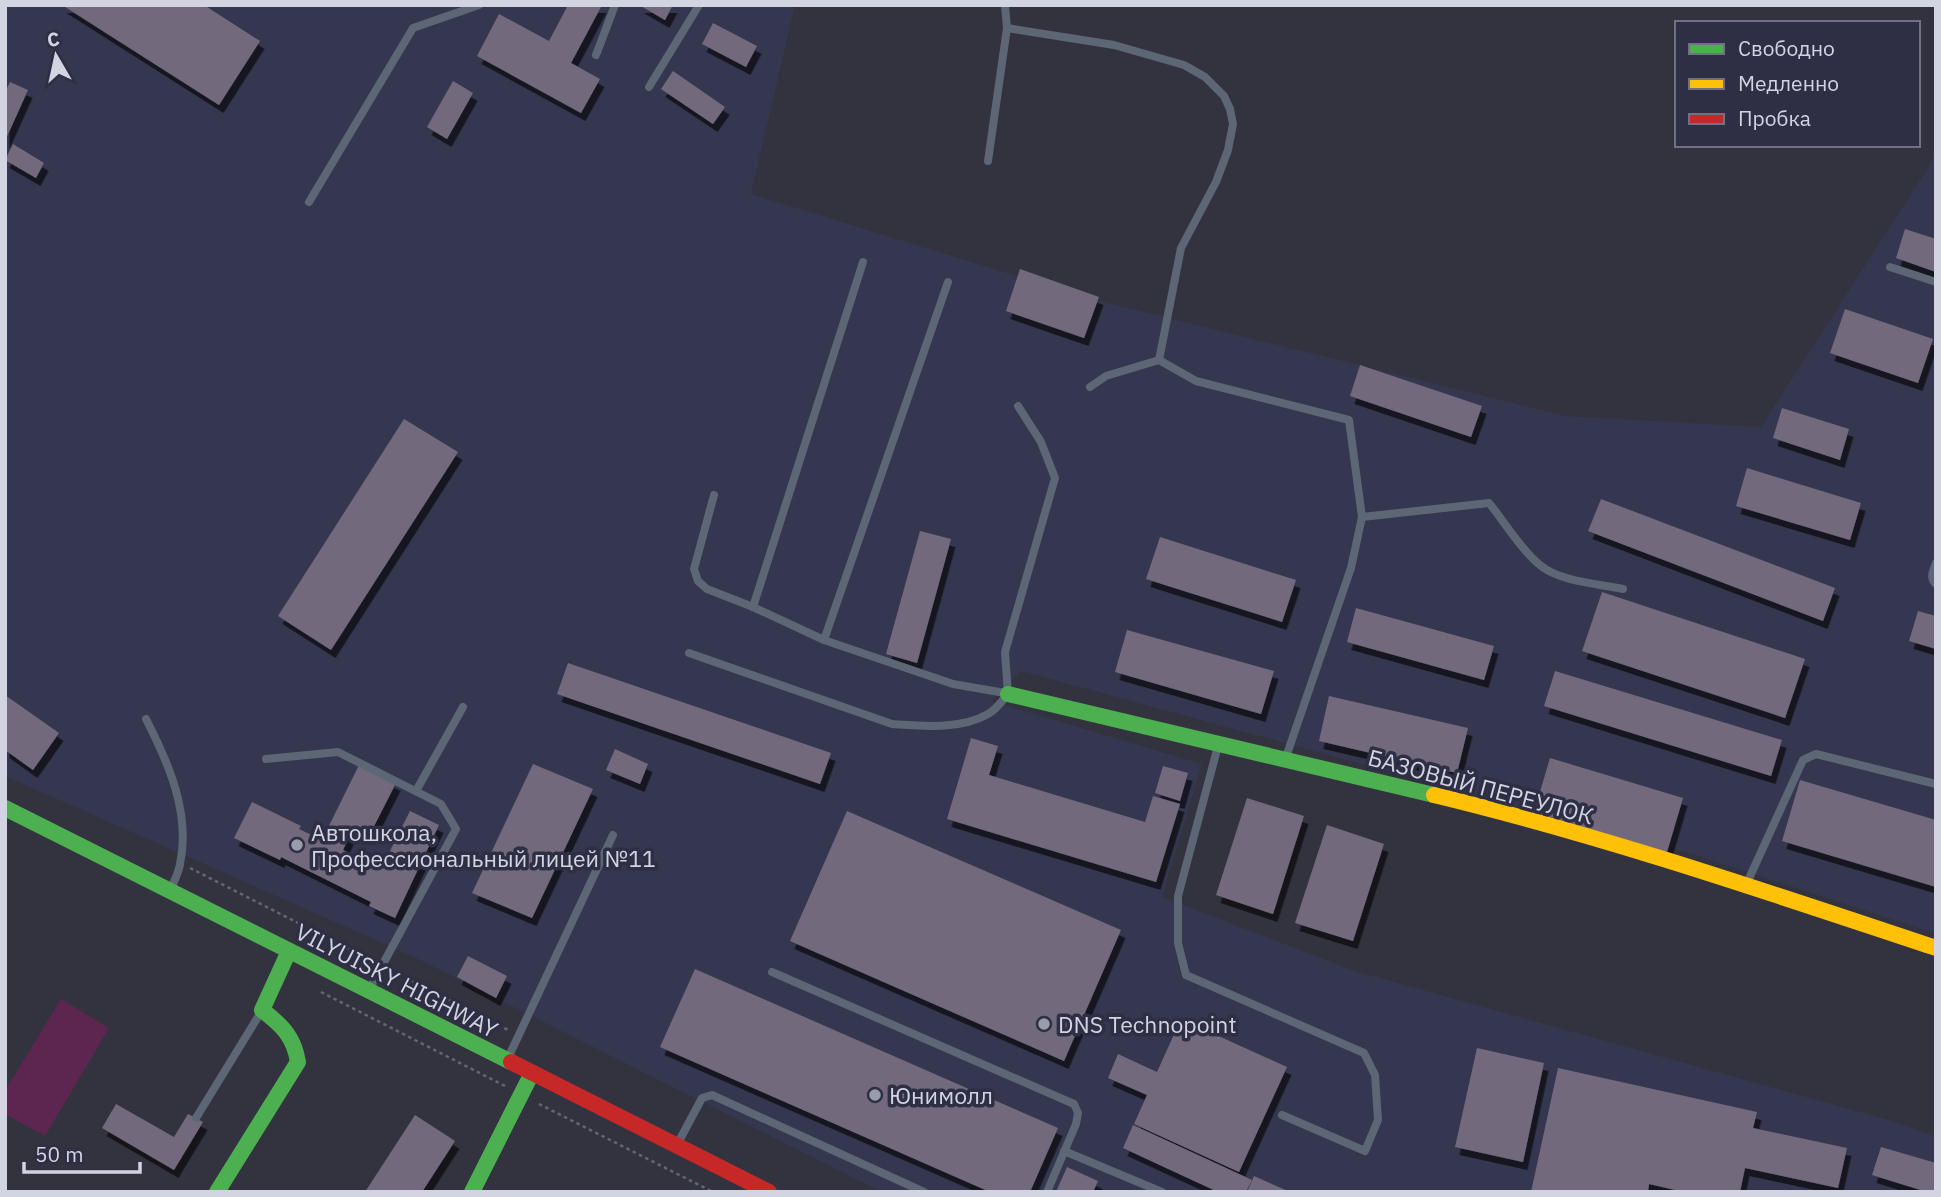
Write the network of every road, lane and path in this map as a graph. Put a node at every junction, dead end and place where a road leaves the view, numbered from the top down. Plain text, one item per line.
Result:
1 (479, 5) edge
2 (615, 5) edge
3 (699, 5) edge
4 (1005, 5) edge
5 (1007, 28) junction
6 (596, 55) dead end
7 (649, 87) dead end
8 (988, 161) dead end
9 (309, 202) dead end
10 (863, 262) dead end
11 (1890, 267) dead end
12 (948, 282) dead end
13 (1936, 282) edge
14 (1159, 360) junction
15 (1090, 387) dead end
16 (1018, 406) dead end
17 (715, 495) dead end
18 (1362, 517) junction
19 (1936, 563) edge
20 (1936, 584) edge
21 (1623, 589) dead end
22 (752, 607) junction
23 (824, 640) junction
24 (689, 653) dead end
25 (1008, 694) junction
26 (463, 707) dead end
27 (146, 719) dead end
28 (1219, 743) junction
29 (266, 759) dead end
30 (1285, 759) junction
31 (1936, 784) edge
32 (416, 792) junction
33 (5, 808) edge
34 (613, 835) dead end
35 (180, 863) junction
36 (1746, 885) junction
37 (171, 891) junction
38 (1936, 948) edge
39 (289, 951) junction
40 (382, 966) junction
41 (772, 972) dead end
42 (312, 987) dead end
43 (369, 991) junction
44 (262, 1010) junction
45 (519, 1035) junction
46 (507, 1060) junction
47 (532, 1073) junction
48 (521, 1095) junction
49 (1282, 1115) dead end
50 (196, 1118) dead end
51 (676, 1145) junction
52 (1064, 1152) junction
53 (216, 1192) edge
54 (472, 1192) edge
55 (713, 1192) edge
56 (769, 1192) edge
57 (924, 1192) edge
58 (1047, 1192) edge
59 (1162, 1192) edge

1 - 9 lane
2 - 6 lane
3 - 7 lane
4 - 5 lane
5 - 8 lane
5 - 14 lane
10 - 22 lane
11 - 13 lane
12 - 23 lane
14 - 15 lane
14 - 18 lane
16 - 25 lane
17 - 22 lane
18 - 21 lane
18 - 30 lane
19 - 20 lane
22 - 23 lane
23 - 25 lane
24 - 25 lane
25 - 28 street, БАЗОВЫЙ ПЕРЕУЛОК
26 - 32 lane
27 - 35 lane
28 - 30 street, БАЗОВЫЙ ПЕРЕУЛОК
28 - 49 lane
29 - 32 lane
30 - 36 street, БАЗОВЫЙ ПЕРЕУЛОК
31 - 36 lane
32 - 40 lane
33 - 37 street, VILYUISKY HIGHWAY
34 - 45 lane
35 - 37 lane
35 - 40 path
36 - 38 street, БАЗОВЫЙ ПЕРЕУЛОК
37 - 39 street, VILYUISKY HIGHWAY
39 - 43 street, VILYUISKY HIGHWAY
39 - 44 street
40 - 43 lane
40 - 45 path
41 - 52 lane
42 - 48 path
43 - 46 street, VILYUISKY HIGHWAY
44 - 50 lane
44 - 53 street
45 - 46 lane
46 - 47 street, VILYUISKY HIGHWAY
47 - 48 street
47 - 51 street, VILYUISKY HIGHWAY
48 - 54 street
48 - 55 path
51 - 56 street, VILYUISKY HIGHWAY
51 - 57 lane
52 - 58 lane
52 - 59 lane

